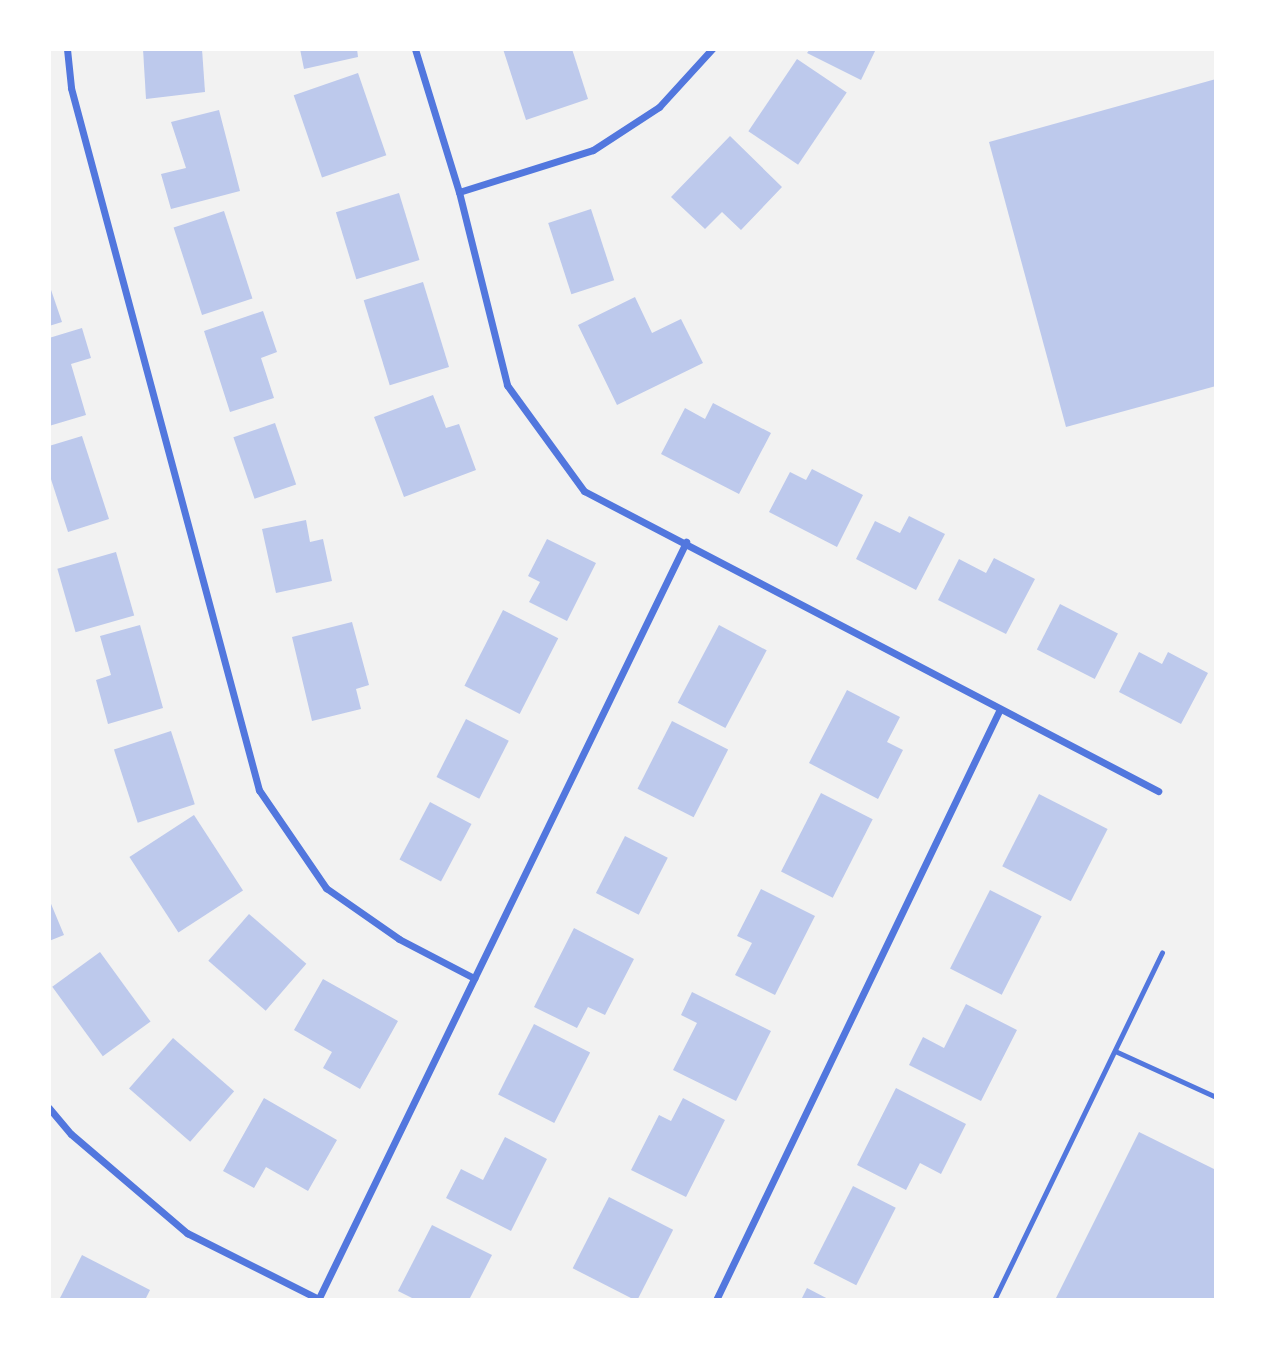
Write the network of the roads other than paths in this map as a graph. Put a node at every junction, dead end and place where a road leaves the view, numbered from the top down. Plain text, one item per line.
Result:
1 (67, 49) edge
2 (415, 49) edge
3 (712, 49) edge
4 (459, 192) junction
5 (686, 542) junction
6 (999, 711) junction
7 (1158, 791) dead end
8 (1162, 952) dead end
9 (474, 978) junction
10 (1115, 1051) junction
11 (1216, 1097) edge
12 (49, 1108) edge
13 (318, 1300) edge
14 (716, 1300) edge
15 (994, 1300) edge

1 - 9 street
2 - 4 street
3 - 4 street
4 - 5 street
5 - 6 street
5 - 9 street
6 - 7 street
6 - 14 street
8 - 10 lane
9 - 13 street
10 - 11 lane
10 - 15 lane
12 - 13 street

